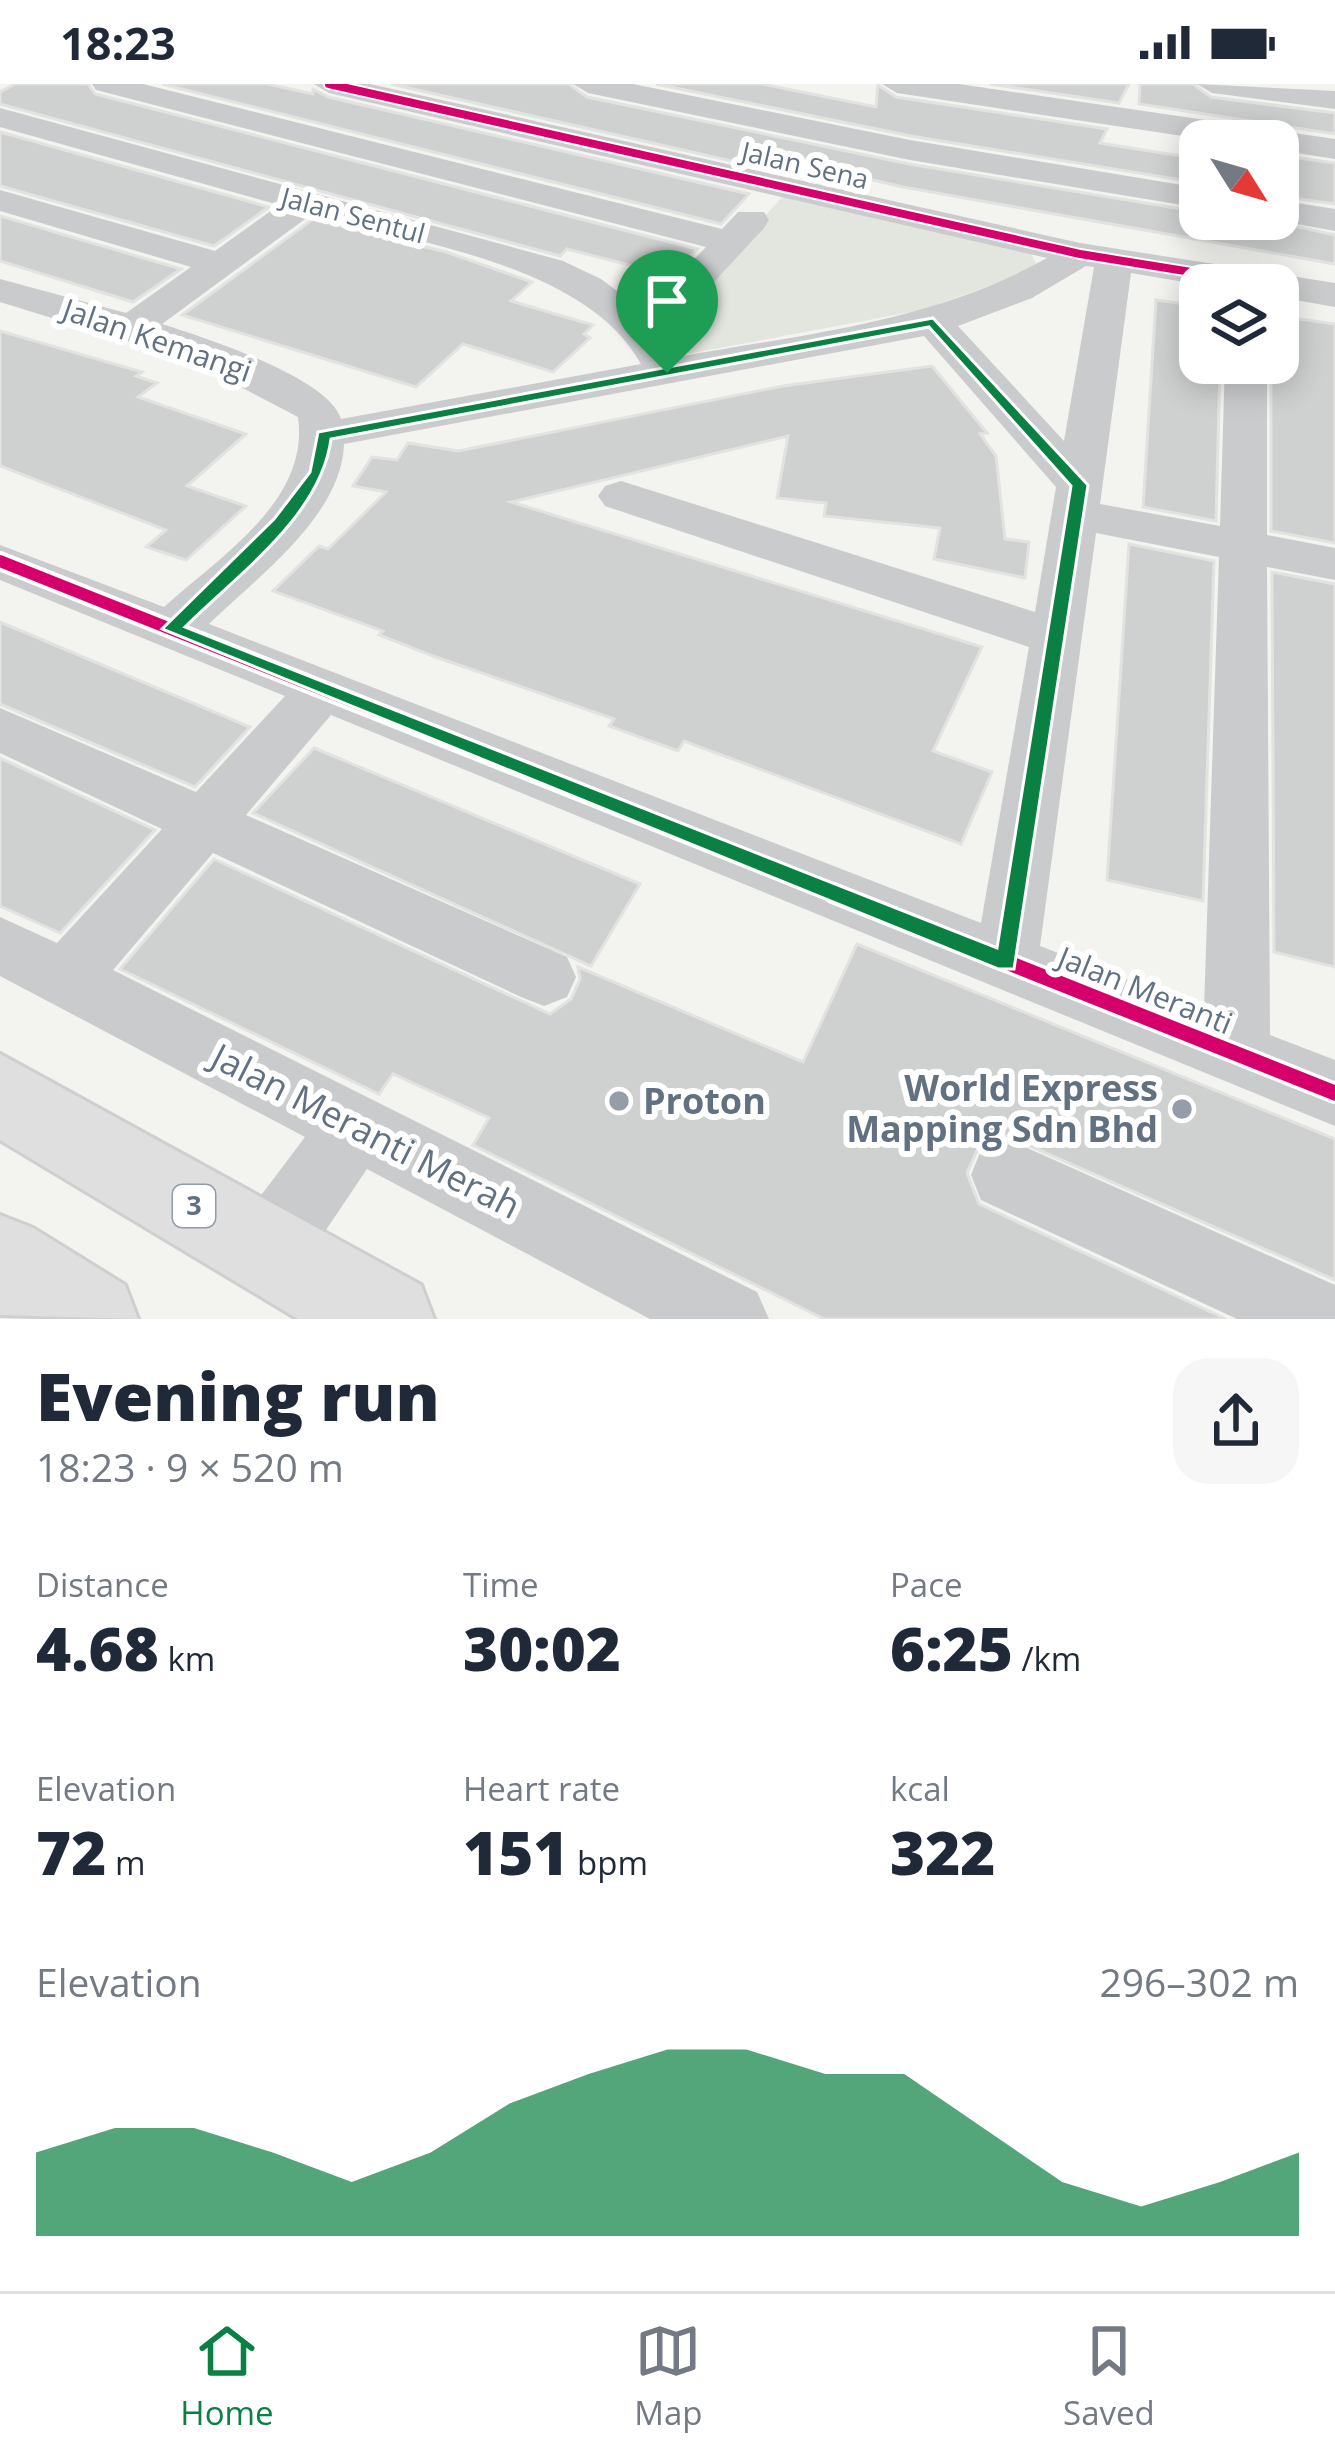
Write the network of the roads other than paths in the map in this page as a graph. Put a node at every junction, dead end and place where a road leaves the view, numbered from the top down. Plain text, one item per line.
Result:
1 (107, 84) edge
2 (329, 84) edge
3 (586, 84) edge
4 (897, 84) edge
5 (1154, 84) edge
6 (1211, 84) edge
7 (1263, 87) edge
8 (956, 95) junction
9 (1335, 100) edge
10 (409, 102) junction
11 (0, 117) edge
12 (1146, 122) junction
13 (529, 129) junction
14 (56, 133) junction
15 (345, 143) junction
16 (1335, 148) edge
17 (910, 150) junction
18 (19, 154) dead end
19 (784, 185) junction
20 (268, 193) junction
21 (1179, 195) edge
22 (0, 200) edge
23 (305, 203) junction
24 (866, 204) junction
25 (1299, 214) edge
26 (1335, 220) edge
27 (730, 242) junction
28 (1097, 257) junction
29 (220, 264) junction
30 (1179, 270) edge
31 (0, 290) edge
32 (1299, 290) edge
33 (1335, 295) edge
34 (933, 322) junction
35 (131, 328) junction
36 (646, 332) junction
37 (667, 373) junction
38 (1246, 384) edge
39 (323, 435) junction
40 (621, 496) dead end
41 (1077, 500) junction
42 (1242, 546) junction
43 (0, 560) edge
44 (1335, 564) edge
45 (172, 629) junction
46 (1056, 637) junction
47 (323, 689) junction
48 (0, 729) edge
49 (206, 822) junction
50 (0, 945) edge
51 (1006, 962) junction
52 (544, 977) dead end
53 (66, 978) junction
54 (1236, 1053) junction
55 (1335, 1093) edge
56 (0, 1094) edge
57 (355, 1126) junction
58 (1007, 1175) dead end
59 (268, 1249) junction
60 (0, 1262) edge
61 (91, 1319) edge
62 (387, 1319) edge
63 (730, 1319) edge
64 (1324, 1319) edge

1 - 15 street
2 - 10 street, Jalan Sena
3 - 13 street
3 - 17 street
4 - 8 street
5 - 12 street
6 - 7 street
7 - 9 street
8 - 12 street
8 - 17 street
10 - 13 street, Jalan Sena
10 - 15 street
11 - 14 street, Jalan Sentul
12 - 16 street
13 - 19 street, Jalan Sena
14 - 18 street
14 - 20 street, Jalan Sentul
15 - 20 street
15 - 27 street
17 - 21 street
17 - 24 street
19 - 24 street, Jalan Sena
19 - 27 street
20 - 23 street, Jalan Sentul
22 - 29 street
23 - 29 street
23 - 36 street, Jalan Sentul
24 - 28 street, Jalan Sena
25 - 26 street
27 - 36 street
28 - 30 street, Jalan Sena
28 - 34 street
28 - 41 street
29 - 35 street
31 - 35 street, Jalan Kemangi
32 - 33 street, Jalan Sena
34 - 37 street
34 - 41 street
35 - 39 street, Jalan Kemangi
36 - 37 street, Jalan Sentul
37 - 39 street
38 - 42 street
39 - 45 street
40 - 46 street
41 - 42 street
41 - 46 street
42 - 44 street
42 - 54 street
43 - 45 street, Jalan Meranti
45 - 47 street, Jalan Meranti
46 - 51 street
47 - 49 street
47 - 51 street, Jalan Meranti
48 - 49 street
49 - 52 street
49 - 53 street
50 - 53 street, Jalan Meranti Merah
51 - 54 street, Jalan Meranti
53 - 57 street, Jalan Meranti Merah
54 - 55 street, Jalan Meranti
56 - 59 highway, 3
57 - 59 street
57 - 63 street, Jalan Meranti Merah
58 - 64 street
59 - 62 highway, 3
60 - 61 highway

